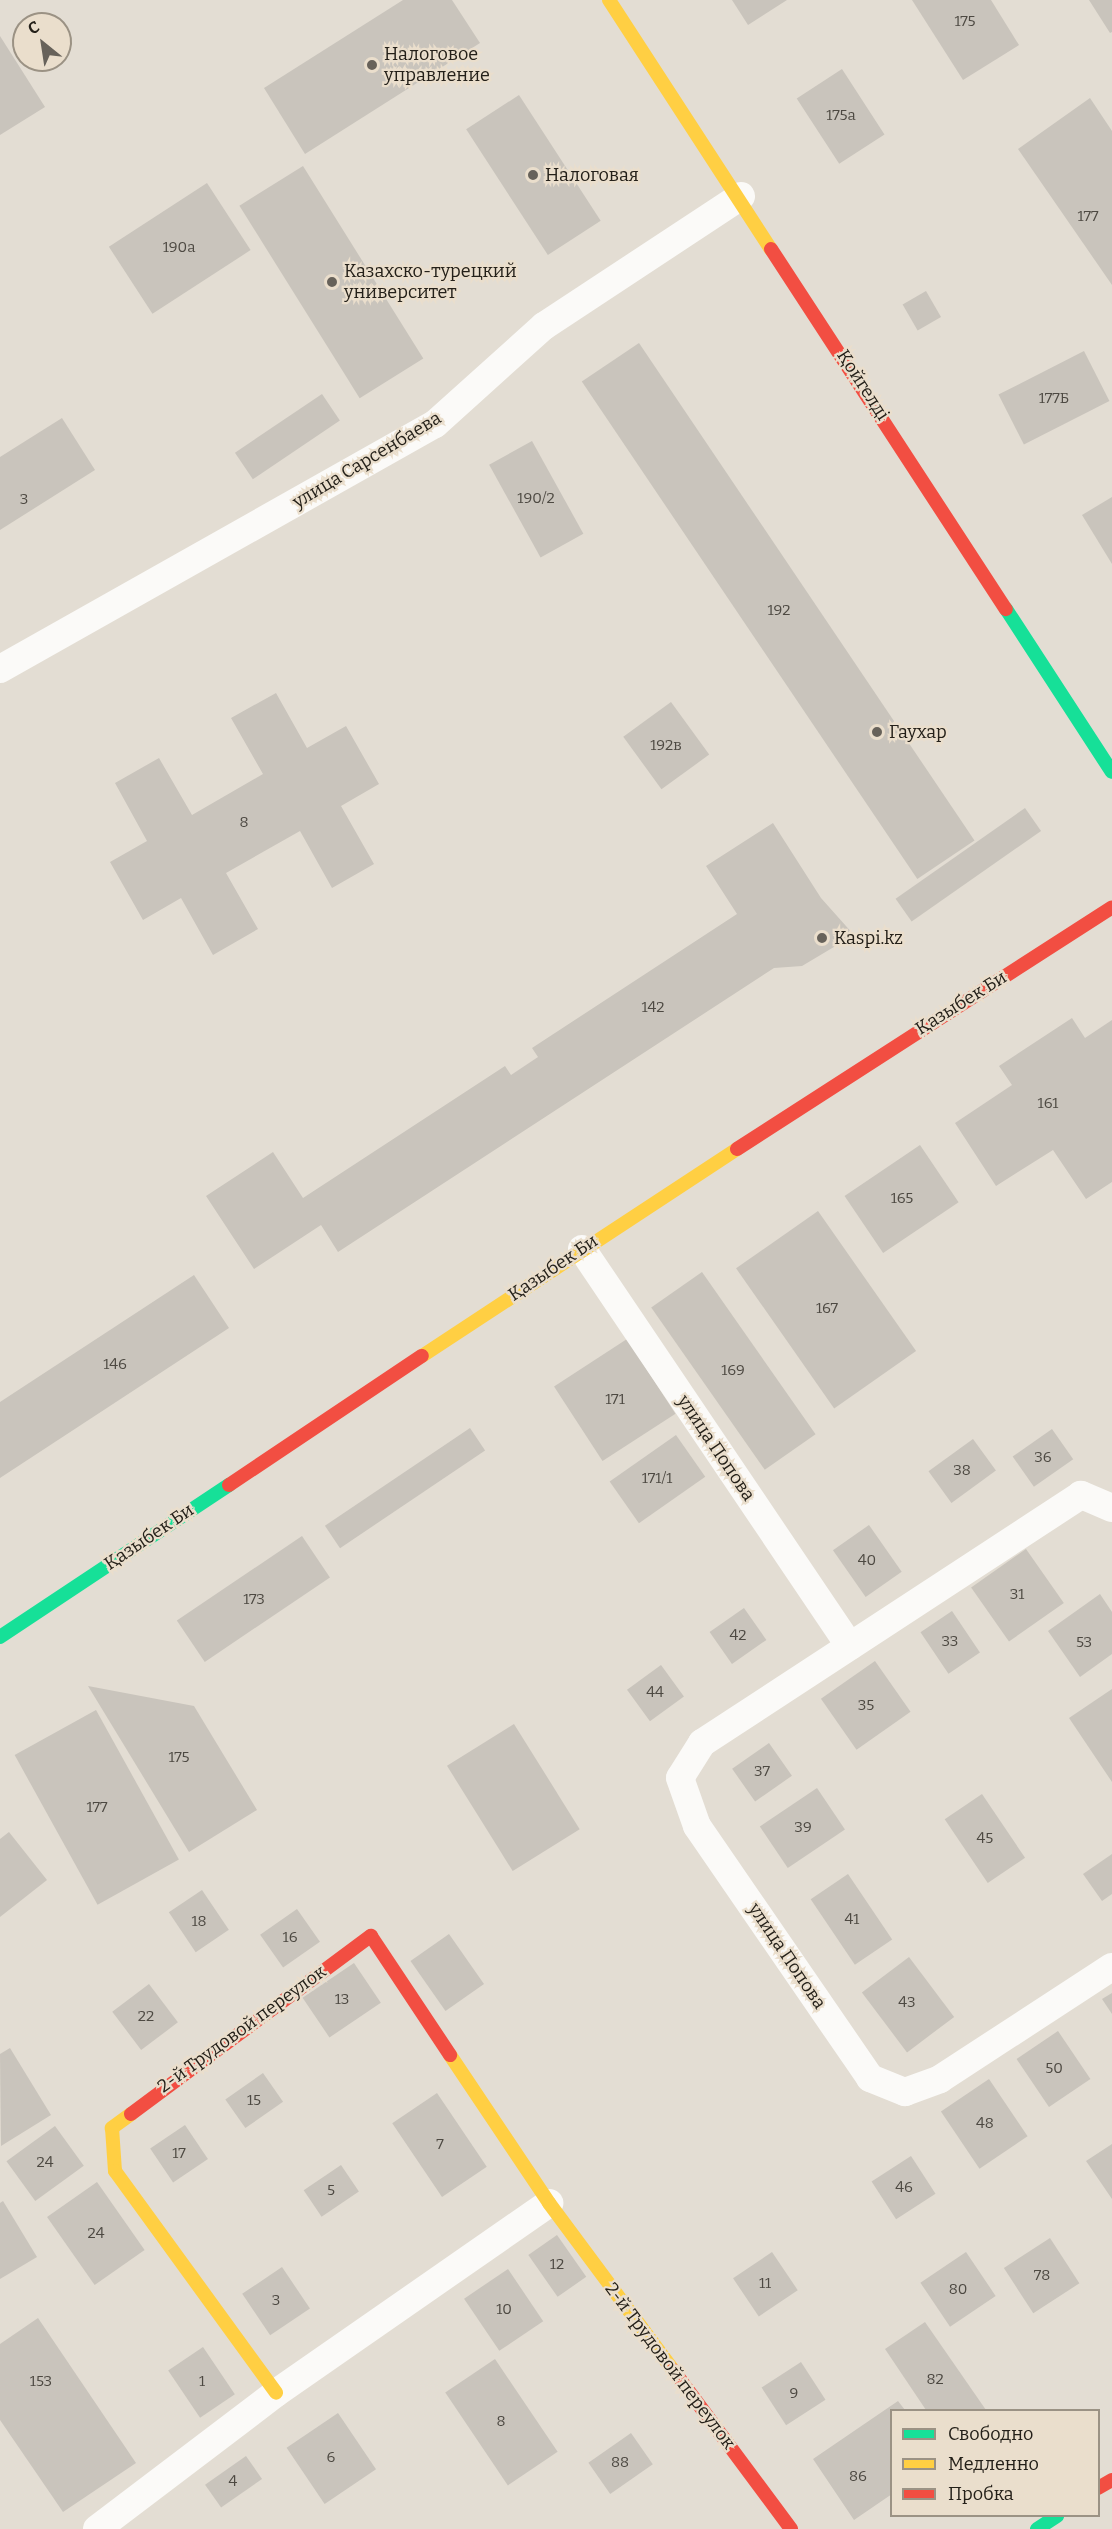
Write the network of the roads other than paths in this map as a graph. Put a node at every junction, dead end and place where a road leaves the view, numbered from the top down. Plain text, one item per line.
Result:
1 (609, 0) edge
2 (741, 196) junction
3 (0, 669) edge
4 (1112, 772) edge
5 (1112, 908) edge
6 (582, 1249) junction
7 (1112, 1508) edge
8 (0, 1636) edge
9 (850, 1646) junction
10 (1112, 1967) edge
11 (549, 2203) junction
12 (276, 2393) junction
13 (1055, 2517) edge
14 (97, 2529) edge
15 (791, 2529) edge
16 (1037, 2529) edge

1 - 2 street, Қойгелді
2 - 3 street, улица Сарсенбаева
2 - 4 street, Қойгелді
5 - 6 street, Қазыбек Би
6 - 8 street, Қазыбек Би
6 - 9 street, улица Попова
7 - 9 street, улица Попова
9 - 10 street, улица Попова
11 - 12 street
11 - 12 street, 2-й Трудовой переулок
11 - 15 street, 2-й Трудовой переулок
12 - 14 street
13 - 16 street

